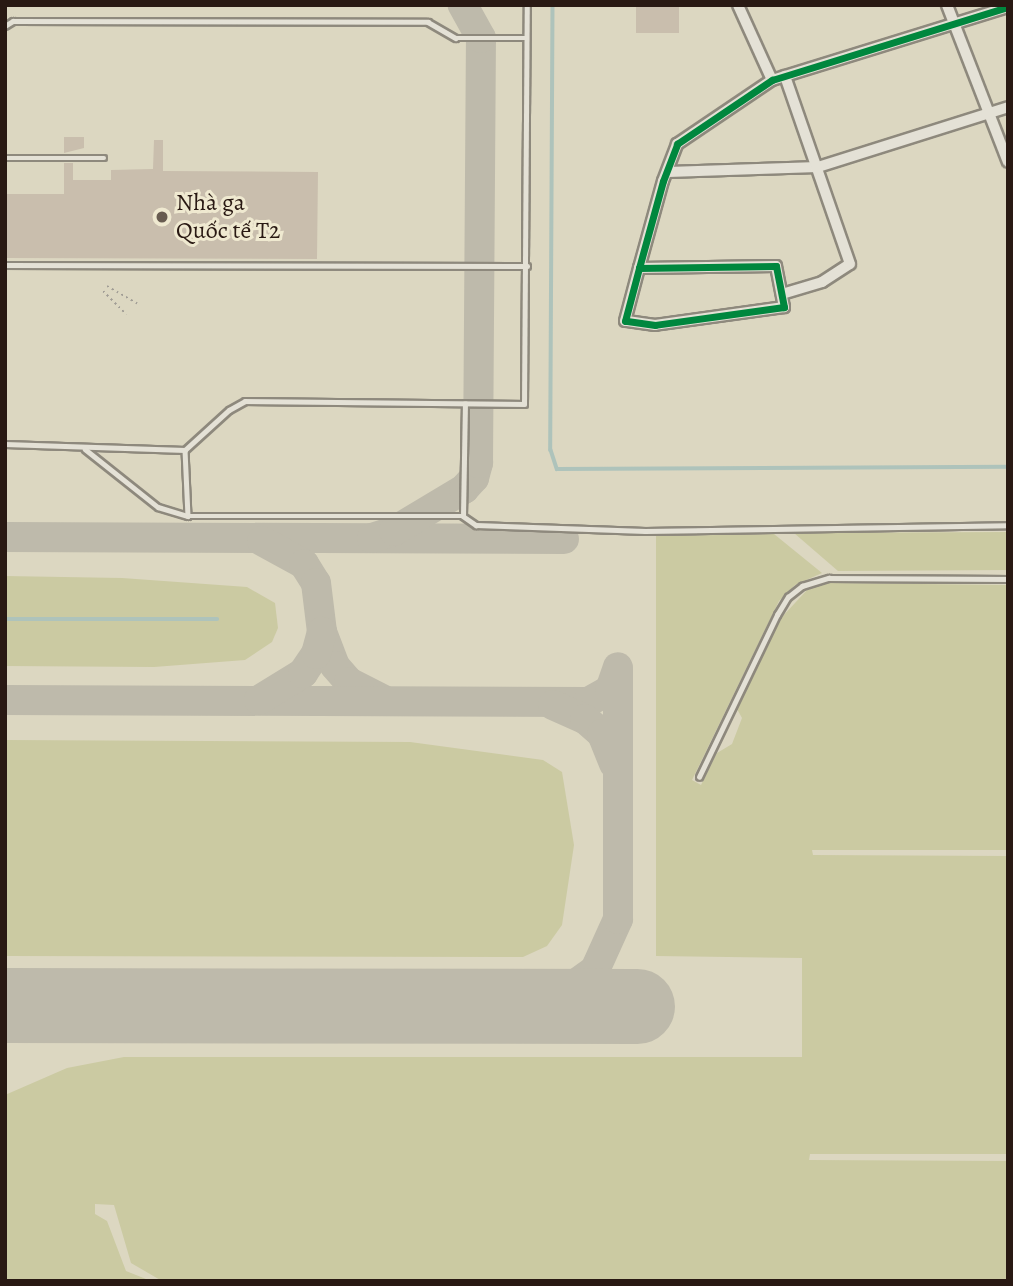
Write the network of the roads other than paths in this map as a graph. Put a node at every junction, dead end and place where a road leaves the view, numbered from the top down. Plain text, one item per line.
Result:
1 (527, 5) edge
2 (738, 5) edge
3 (947, 5) edge
4 (1008, 7) edge
5 (954, 23) junction
6 (5, 26) edge
7 (527, 38) junction
8 (785, 76) junction
9 (772, 79) junction
10 (1008, 107) edge
11 (989, 113) junction
12 (5, 158) edge
13 (104, 158) dead end
14 (1008, 162) edge
15 (818, 167) junction
16 (668, 172) junction
17 (5, 265) edge
18 (527, 266) junction
19 (639, 268) junction
20 (782, 294) junction
21 (466, 404) junction
22 (5, 444) edge
23 (85, 448) junction
24 (185, 450) junction
25 (188, 516) junction
26 (463, 516) junction
27 (1008, 525) edge
28 (1008, 579) edge
29 (699, 777) dead end

1 - 7 lane
2 - 9 street
3 - 5 street
4 - 5 street
5 - 8 street
5 - 11 street
6 - 7 lane
7 - 18 lane
8 - 9 street
8 - 15 street
9 - 16 street
10 - 11 street
11 - 14 street
11 - 15 street
12 - 13 lane
15 - 16 street
15 - 20 street
16 - 19 street
17 - 18 lane
18 - 21 lane
19 - 20 street
19 - 20 street
21 - 24 lane
21 - 26 lane
22 - 23 lane
23 - 24 lane
23 - 25 lane
24 - 25 lane
25 - 26 lane
26 - 27 lane
28 - 29 lane

